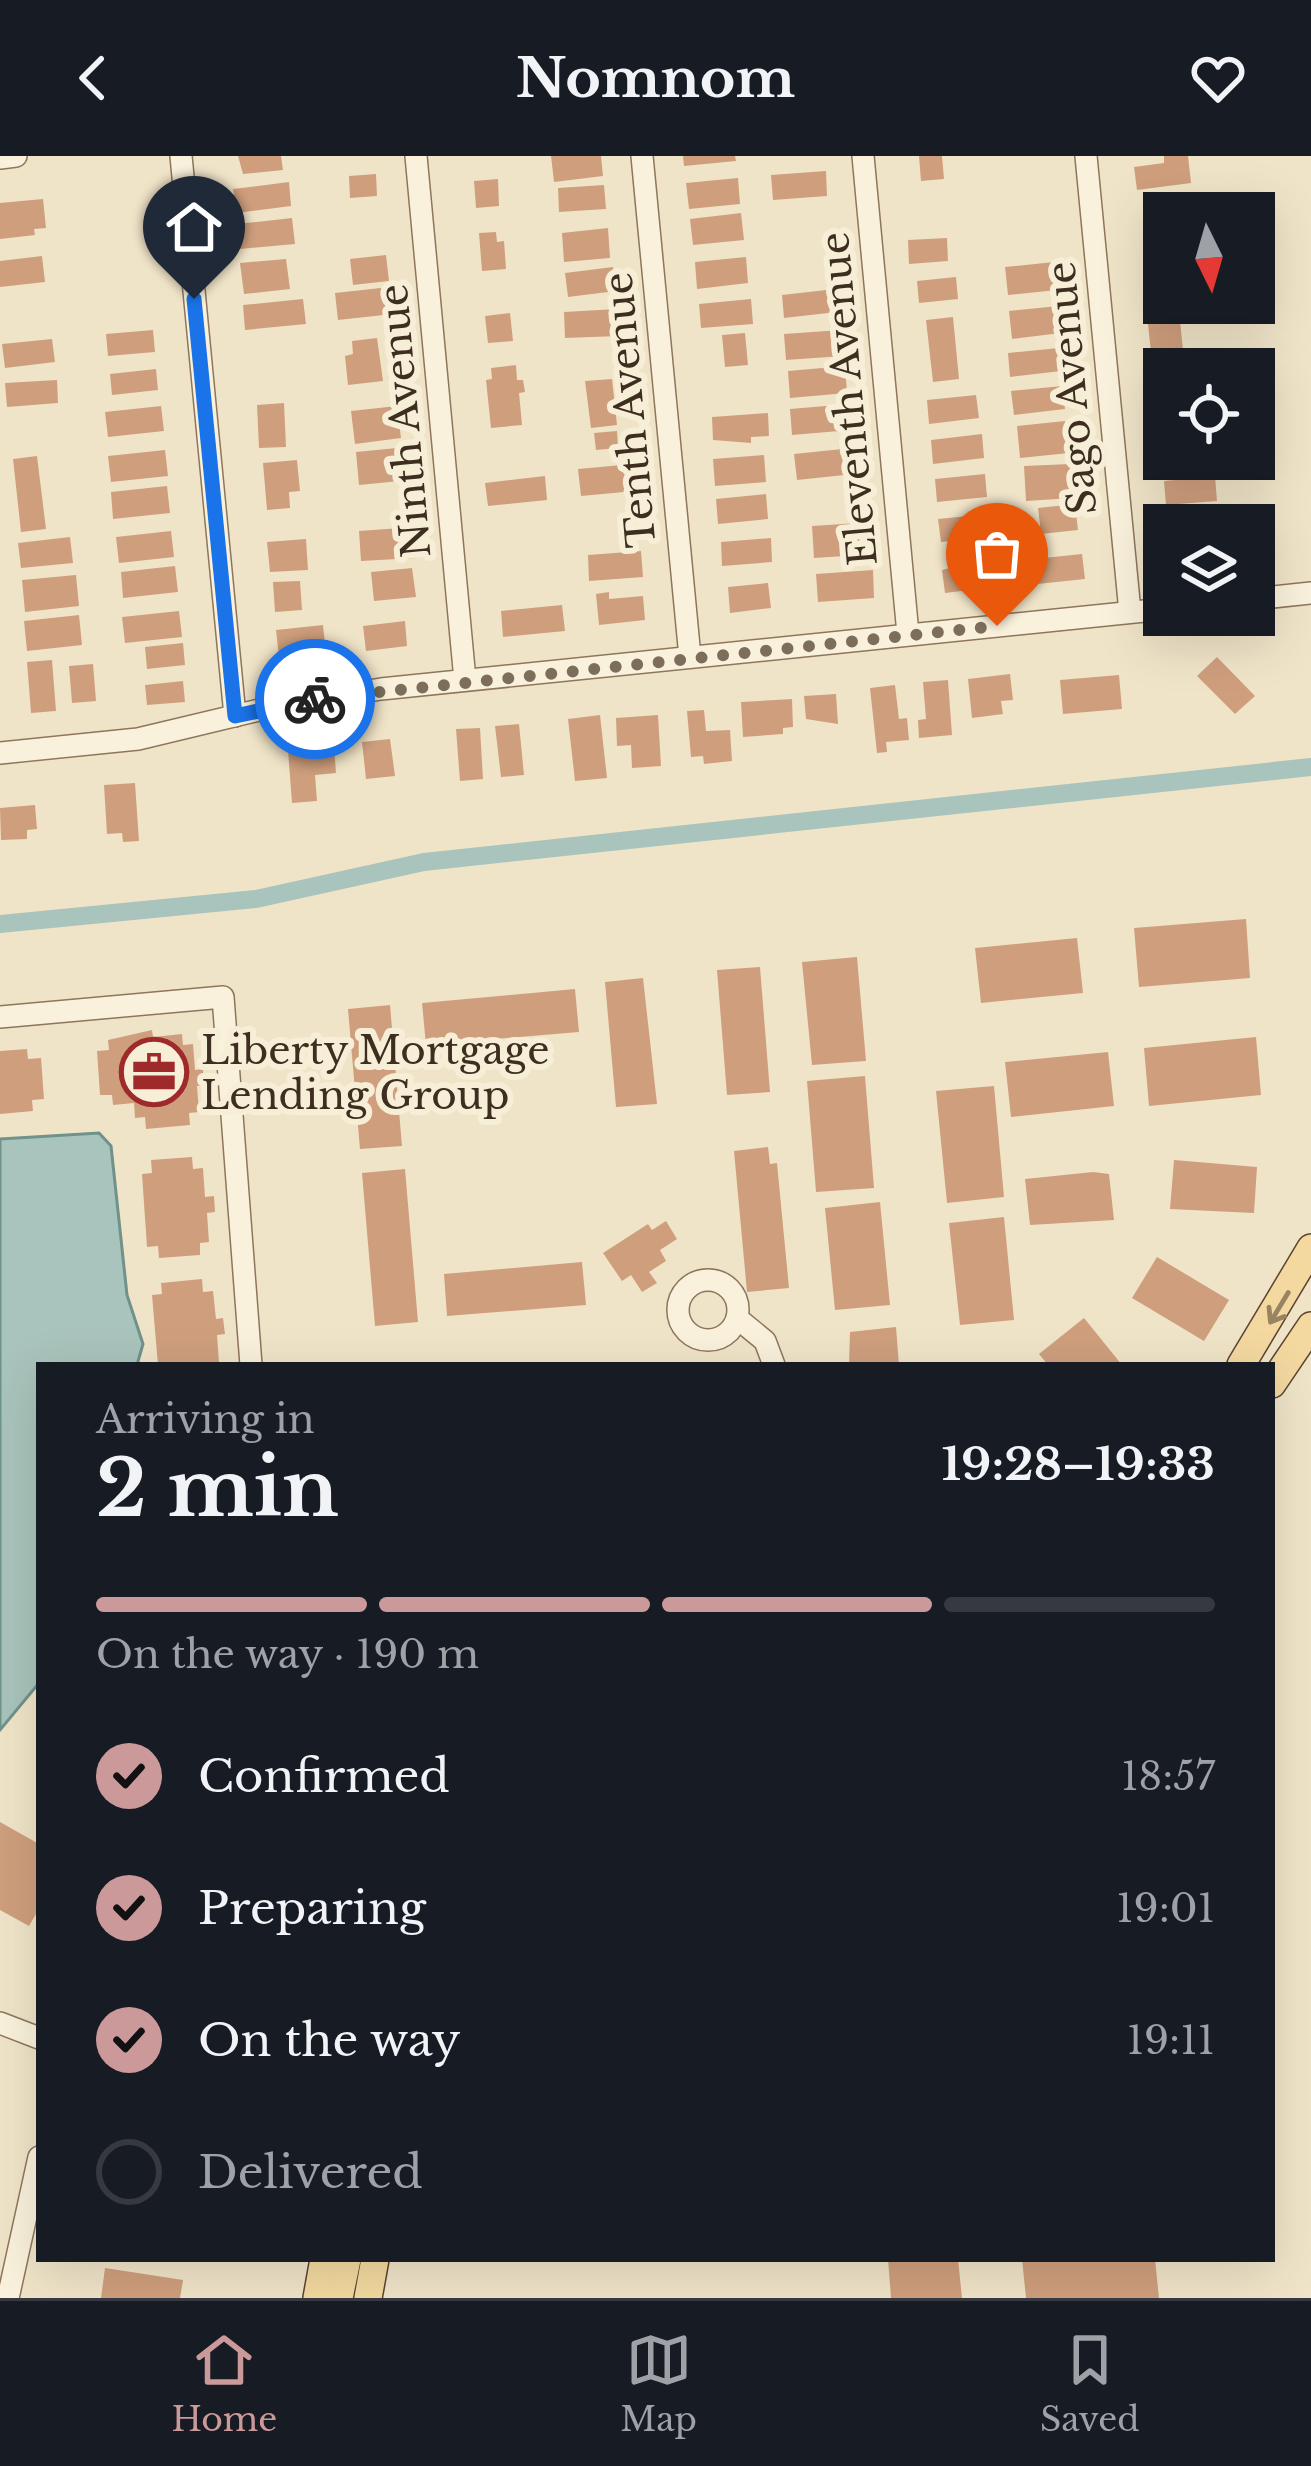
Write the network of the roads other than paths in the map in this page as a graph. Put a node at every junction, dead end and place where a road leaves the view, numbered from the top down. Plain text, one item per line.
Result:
1 (16, 156) edge
2 (181, 156) edge
3 (416, 156) edge
4 (642, 156) edge
5 (863, 156) edge
6 (1086, 156) edge
7 (0, 158) edge
8 (1311, 592) edge
9 (1275, 596) edge
10 (1143, 611) edge
11 (1130, 612) junction
12 (908, 634) junction
13 (690, 657) junction
14 (465, 680) junction
15 (235, 716) junction
16 (0, 753) edge
17 (0, 1017) edge
18 (1311, 1248) edge
19 (737, 1318) dead end
20 (1311, 1326) edge
21 (251, 1362) edge
22 (772, 1362) edge
23 (1243, 1362) edge
24 (1275, 1380) edge
25 (0, 2023) edge
26 (36, 2037) edge
27 (36, 2171) edge
28 (323, 2262) edge
29 (345, 2262) edge
30 (374, 2262) edge
31 (8, 2298) edge
32 (316, 2298) edge
33 (339, 2298) edge
34 (368, 2298) edge

1 - 7 street
2 - 15 street
3 - 14 street, Ninth Avenue
4 - 13 street, Tenth Avenue
5 - 12 street, Eleventh Avenue
6 - 11 street, Sago Avenue
8 - 9 street
10 - 11 street
11 - 12 street
12 - 13 street
13 - 14 street
14 - 15 street
15 - 16 street
17 - 21 street
18 -> 23 main road
19 - 22 street
20 - 24 main road
25 - 26 street
27 - 31 street
28 - 32 main road
29 - 33 main road
30 - 34 main road

